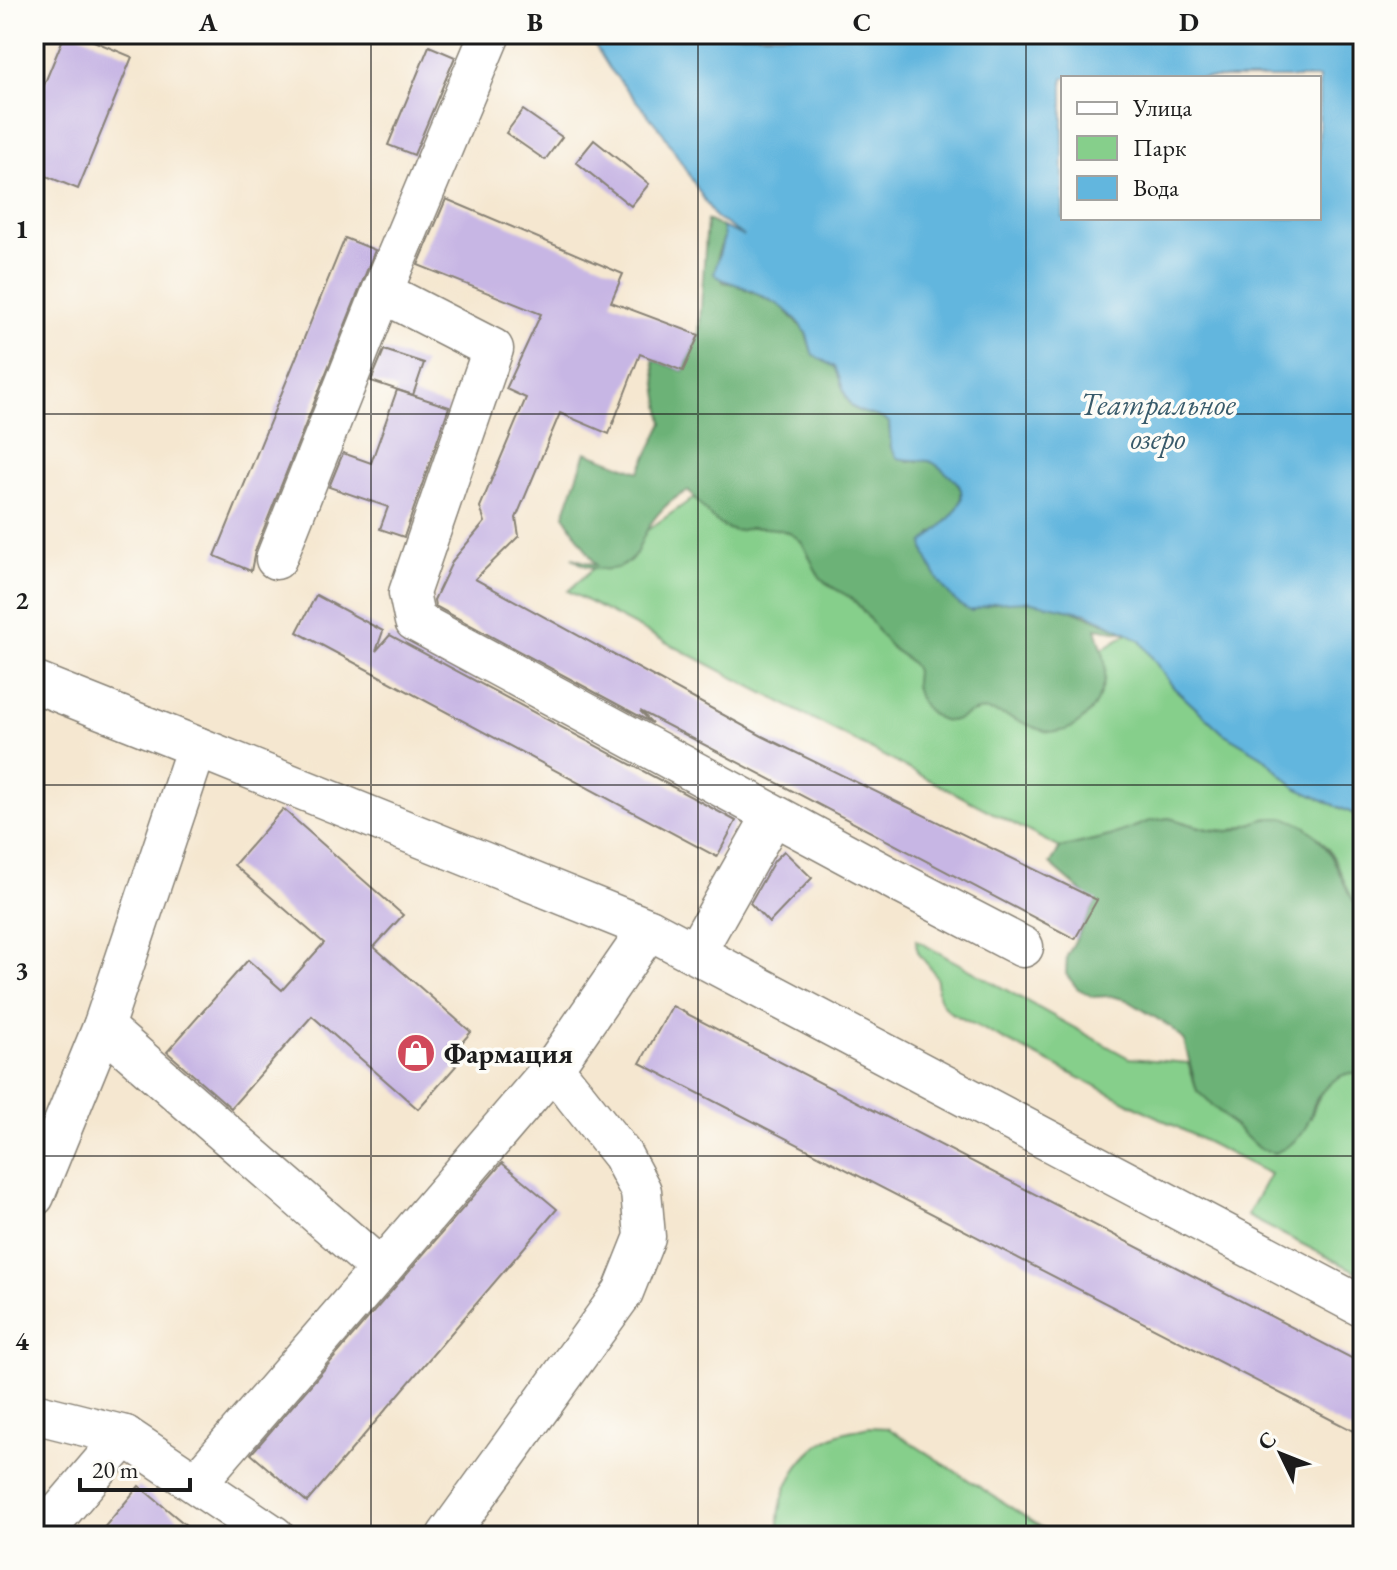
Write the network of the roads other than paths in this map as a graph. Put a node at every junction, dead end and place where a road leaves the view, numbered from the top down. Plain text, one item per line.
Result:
1 (490, 34) edge
2 (382, 292) junction
3 (276, 559) dead end
4 (34, 682) edge
5 (197, 747) junction
6 (773, 815) junction
7 (649, 929) junction
8 (1023, 947) dead end
9 (695, 953) junction
10 (103, 1027) junction
11 (553, 1068) junction
12 (34, 1196) edge
13 (381, 1269) junction
14 (1363, 1307) edge
15 (34, 1413) edge
16 (125, 1436) junction
17 (196, 1483) junction
18 (40, 1536) edge
19 (274, 1536) edge
20 (447, 1536) edge

1 - 2 lane
2 - 3 lane
2 - 6 lane
4 - 5 lane
5 - 7 lane
5 - 10 lane
6 - 8 lane
6 - 9 lane
7 - 9 lane
7 - 11 lane
9 - 14 lane
10 - 12 lane
10 - 13 lane
11 - 13 lane
11 - 20 lane
13 - 17 lane
15 - 16 lane
16 - 17 lane
16 - 18 lane
17 - 19 lane

